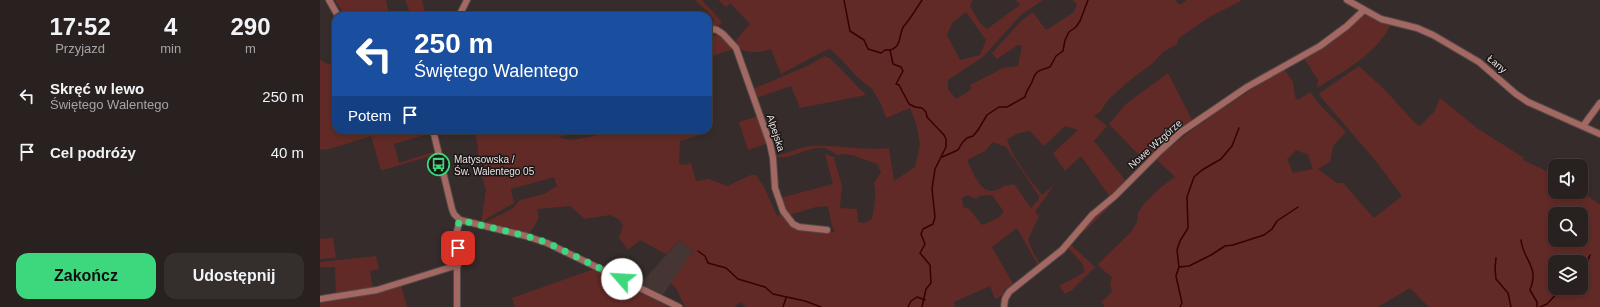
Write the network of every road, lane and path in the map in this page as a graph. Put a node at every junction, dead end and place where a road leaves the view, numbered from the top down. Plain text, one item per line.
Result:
1 (329, 0) edge
2 (467, 0) edge
3 (1347, 0) edge
4 (1364, 10) junction
5 (336, 12) edge
6 (461, 12) edge
7 (712, 29) edge
8 (1600, 103) edge
9 (1582, 126) junction
10 (434, 134) edge
11 (1600, 134) edge
12 (460, 220) junction
13 (826, 230) dead end
14 (458, 265) junction
15 (320, 298) edge
16 (457, 307) edge
17 (679, 307) edge
18 (1004, 307) edge

1 - 5 street
2 - 6 street
3 - 4 street, Łany
4 - 9 street, Łany
4 - 18 street, Nowe Wzgórze
7 - 13 street, Alpejska
8 - 9 street
9 - 11 street, Łany
10 - 12 street
12 - 14 street
12 - 17 street
14 - 15 street
14 - 16 street

